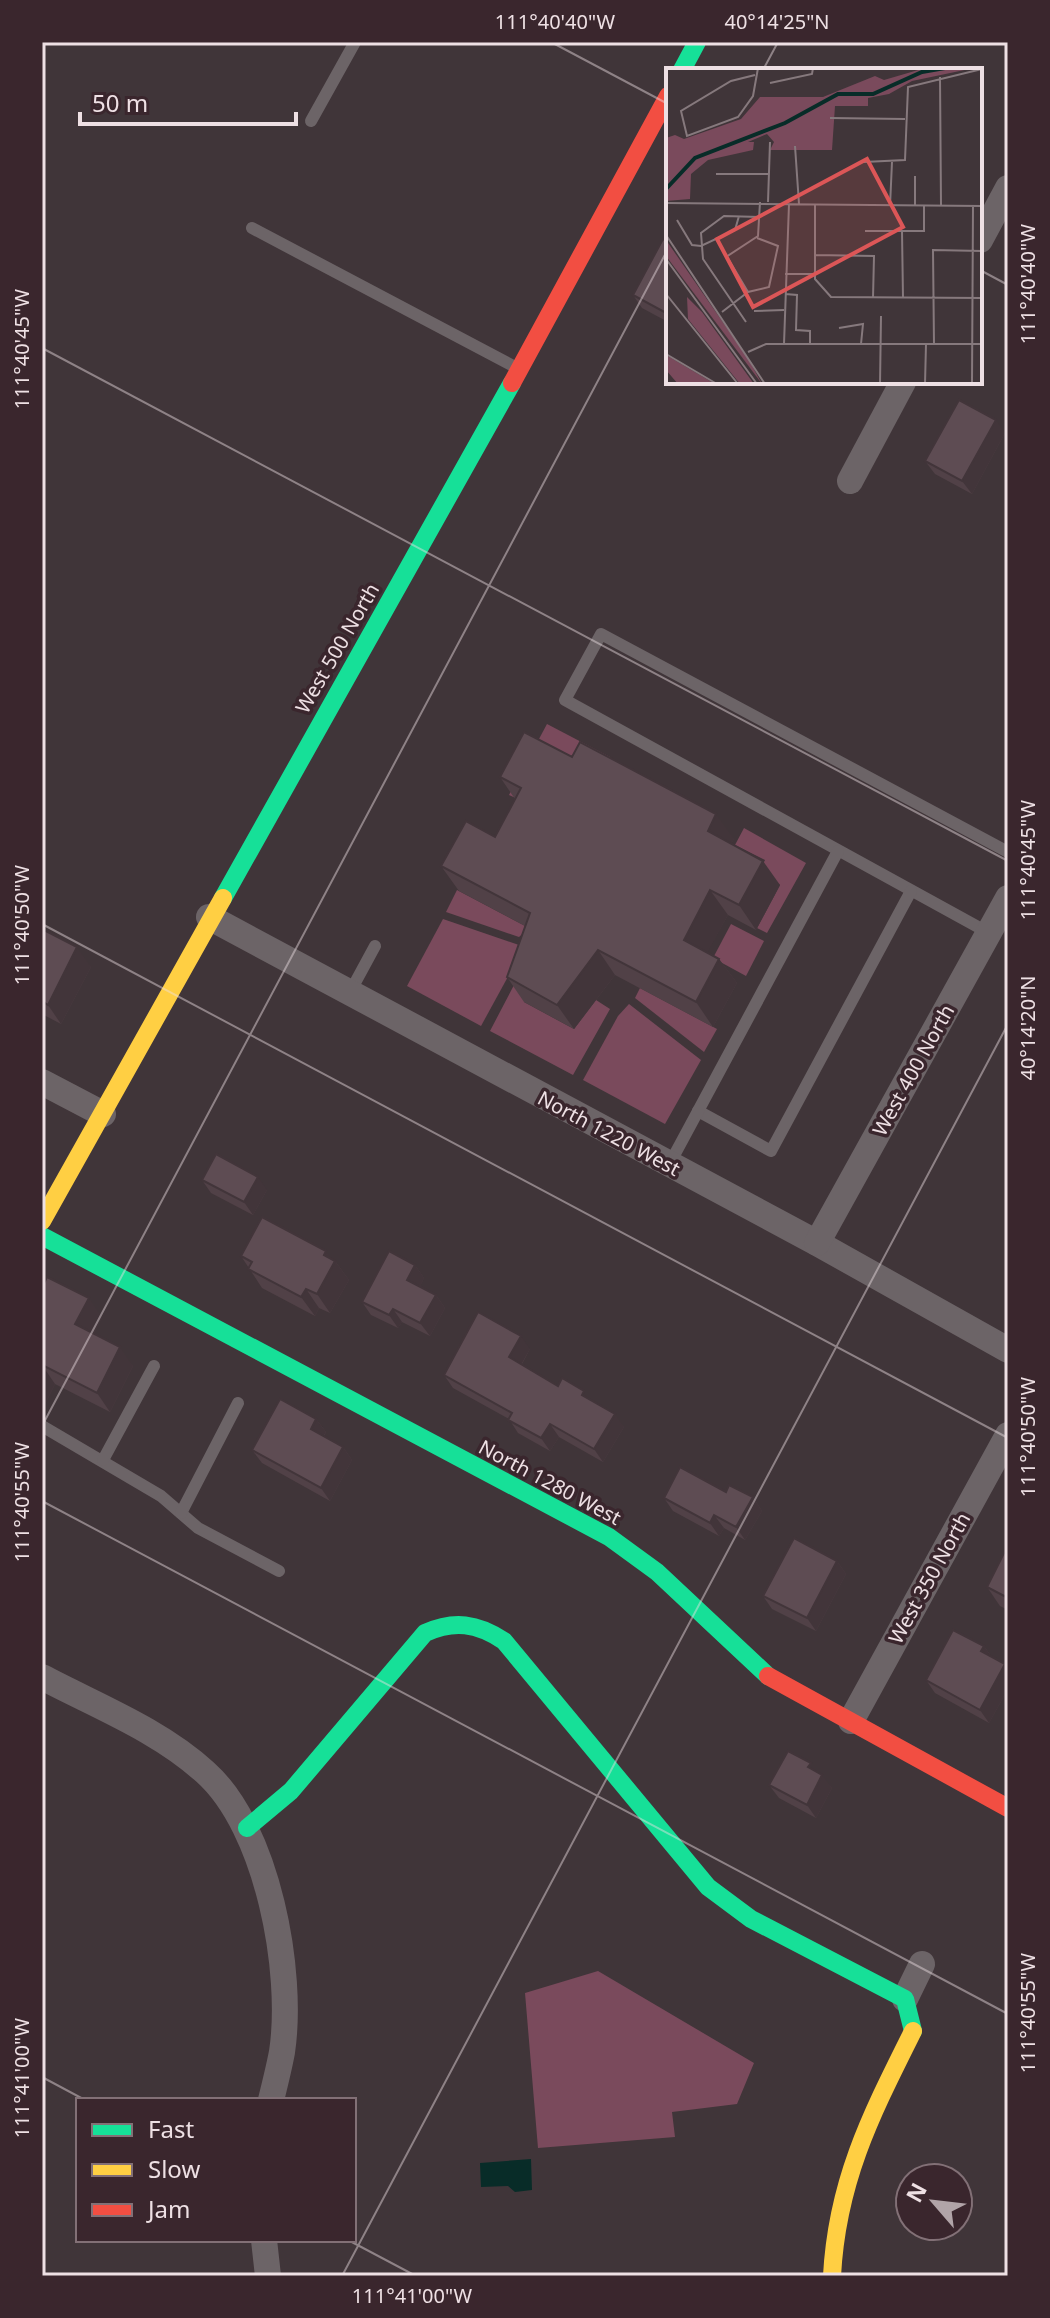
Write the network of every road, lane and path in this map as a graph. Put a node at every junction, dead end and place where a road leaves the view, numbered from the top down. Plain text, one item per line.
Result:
1 (355, 42) edge
2 (697, 42) edge
3 (683, 68) edge
4 (666, 100) edge
5 (311, 121) dead end
6 (1008, 188) edge
7 (252, 228) dead end
8 (982, 236) edge
9 (520, 369) junction
10 (902, 384) edge
11 (850, 481) dead end
12 (838, 851) junction
13 (1008, 852) edge
14 (911, 891) junction
15 (1008, 898) edge
16 (209, 917) junction
17 (989, 934) junction
18 (375, 946) dead end
19 (349, 994) junction
20 (42, 1082) edge
21 (698, 1111) junction
22 (103, 1114) junction
23 (669, 1165) junction
24 (42, 1221) edge
25 (42, 1236) edge
26 (817, 1243) junction
27 (1008, 1350) edge
28 (154, 1366) dead end
29 (238, 1403) dead end
30 (42, 1426) edge
31 (1008, 1435) edge
32 (103, 1460) junction
33 (181, 1513) junction
34 (279, 1571) dead end
35 (42, 1677) edge
36 (851, 1721) junction
37 (1008, 1808) edge
38 (247, 1828) junction
39 (922, 1964) dead end
40 (905, 1999) junction
41 (271, 2098) edge
42 (264, 2242) edge
43 (268, 2276) edge
44 (832, 2276) edge

1 - 5 lane
2 - 3 street
4 - 9 street, West 500 North
6 - 8 street
7 - 9 lane
9 - 16 street, West 500 North
10 - 11 street
12 - 13 lane
12 - 14 lane
12 - 21 lane
14 - 17 lane
14 - 21 lane
15 - 17 street, West 400 North
16 - 19 street, North 1220 West
16 - 22 street, West 500 North
17 - 26 street, West 400 North
18 - 19 lane
19 - 23 street, North 1220 West
20 - 22 street
21 - 23 lane
22 - 24 street, West 500 North
23 - 26 street, North 1220 West
25 - 36 street, North 1280 West
26 - 27 street, North 1220 West
28 - 32 lane
29 - 33 lane
30 - 32 lane
31 - 36 street, West 350 North
32 - 33 lane
33 - 34 lane
35 - 38 street
36 - 37 street, North 1280 West
38 - 40 street
38 - 41 street
39 - 40 street
40 - 44 street
42 - 43 street

